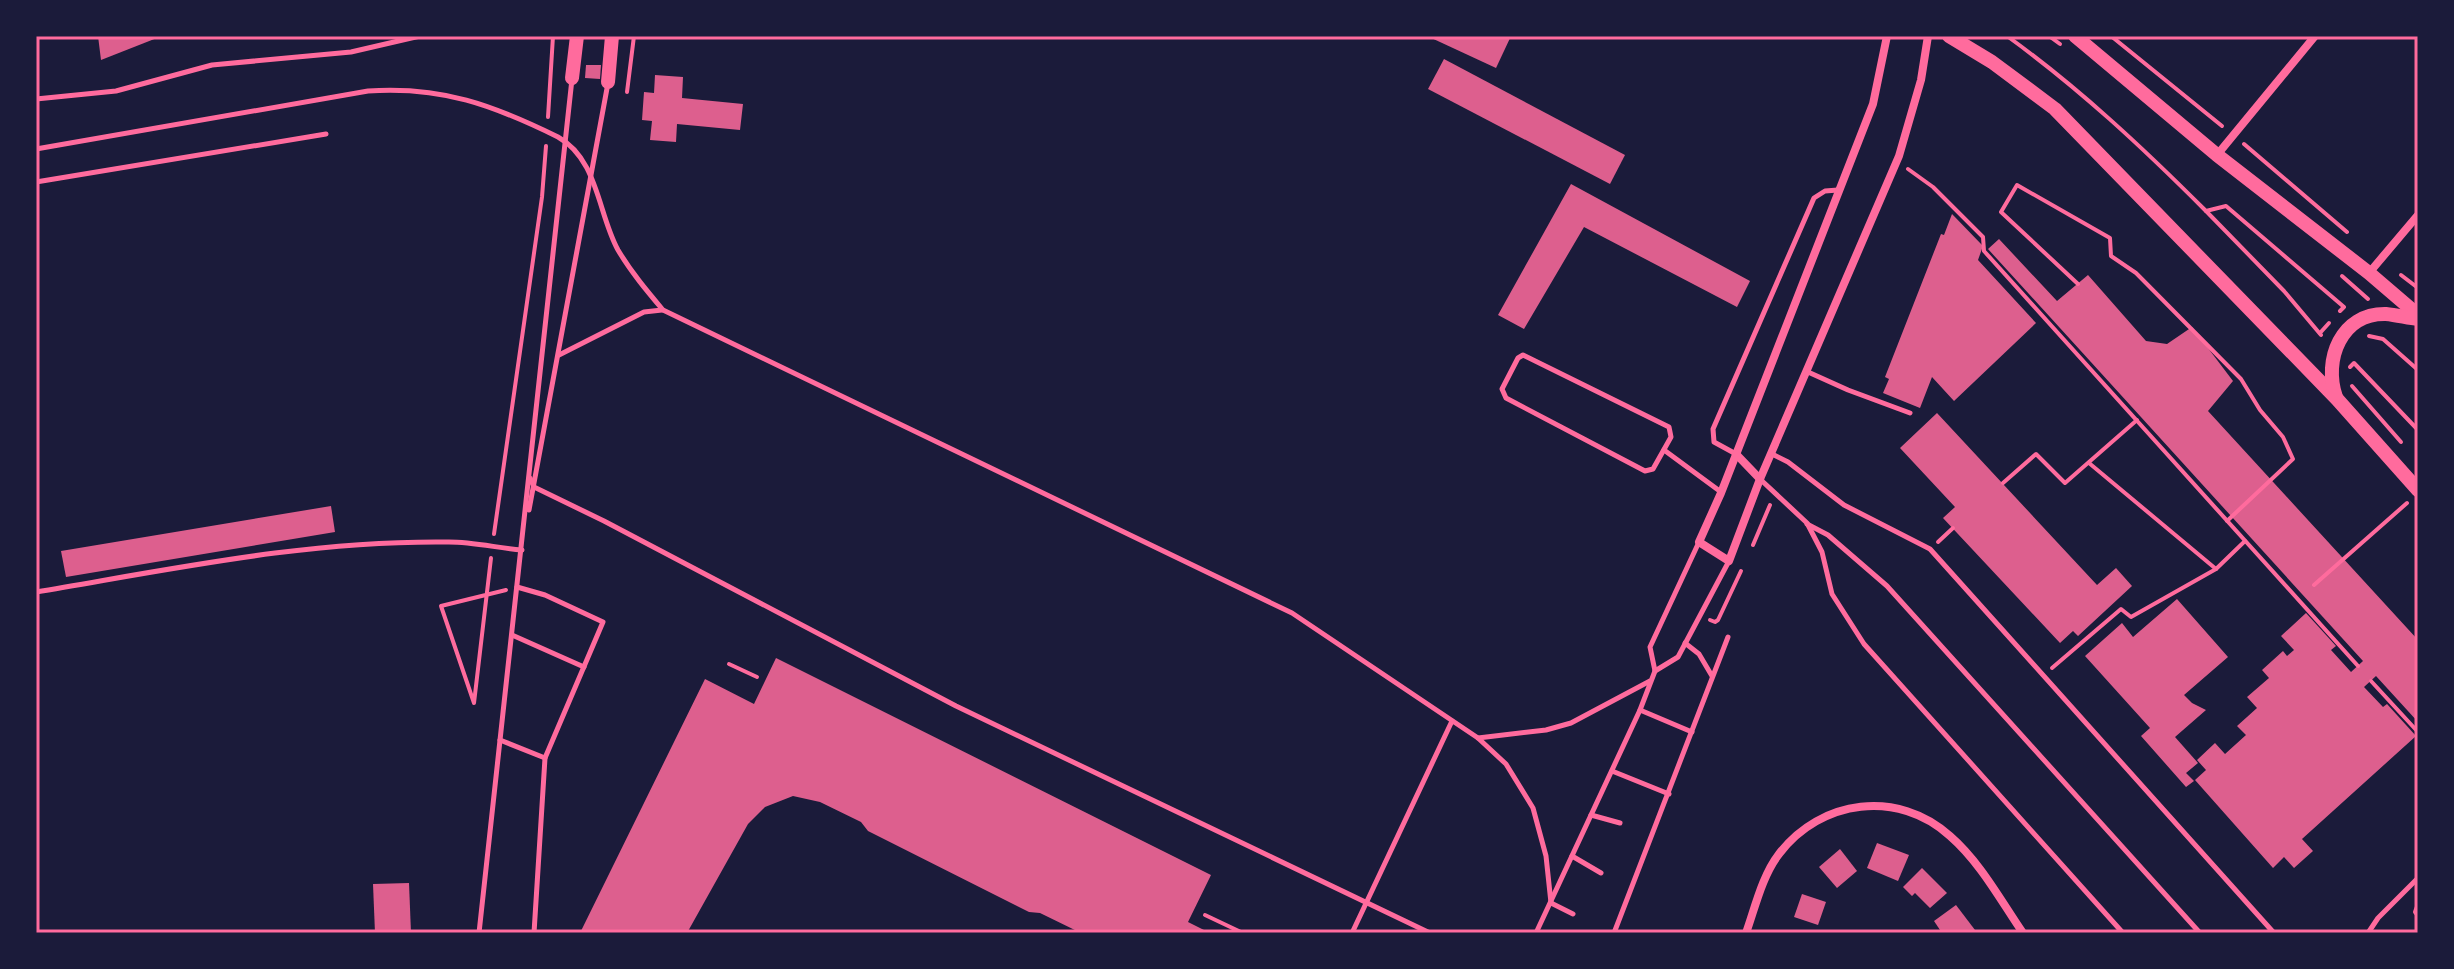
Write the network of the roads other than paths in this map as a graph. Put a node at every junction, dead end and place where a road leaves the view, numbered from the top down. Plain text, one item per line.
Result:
1 (420, 36) edge
2 (577, 36) edge
3 (612, 36) edge
4 (1887, 36) edge
5 (1928, 36) edge
6 (1949, 36) edge
7 (2075, 36) edge
8 (2315, 36) edge
9 (572, 78) joint
10 (607, 87) joint
11 (36, 99) edge
12 (326, 134) dead end
13 (566, 142) junction
14 (36, 149) edge
15 (2217, 155) junction
16 (591, 174) junction
17 (36, 182) edge
18 (1838, 190) junction
19 (2418, 215) edge
20 (2369, 273) junction
21 (663, 310) junction
22 (2418, 317) edge
23 (558, 355) junction
24 (1808, 372) junction
25 (2337, 399) junction
26 (1910, 413) dead end
27 (1664, 450) junction
28 (1736, 454) junction
29 (1772, 454) junction
30 (530, 478) junction
31 (1760, 479) junction
32 (534, 487) junction
33 (1721, 493) junction
34 (2413, 496) edge
35 (1807, 523) junction
36 (1699, 542) junction
37 (522, 550) junction
38 (1729, 561) junction
39 (517, 587) junction
40 (36, 592) edge
41 (512, 635) junction
42 (1728, 637) dead end
43 (1685, 643) junction
44 (584, 667) junction
45 (1655, 671) junction
46 (1713, 677) junction
47 (1651, 681) junction
48 (1640, 710) junction
49 (1452, 721) junction
50 (1692, 732) junction
51 (1478, 738) junction
52 (500, 740) junction
53 (545, 758) junction
54 (1612, 771) junction
55 (1669, 794) junction
56 (1591, 815) junction
57 (1620, 823) dead end
58 (1572, 856) junction
59 (1601, 873) dead end
60 (2418, 878) edge
61 (1551, 903) junction
62 (1367, 904) junction
63 (1573, 914) dead end
64 (479, 933) edge
65 (534, 933) edge
66 (1352, 933) edge
67 (1430, 933) edge
68 (1536, 933) edge
69 (1614, 933) edge
70 (1746, 933) edge
71 (2023, 933) edge
72 (2123, 933) edge
73 (2200, 933) edge
74 (2274, 933) edge
75 (2368, 933) edge

1 - 11 lane
2 - 9 main road
3 - 10 main road
4 - 18 street
5 - 24 street
6 - 25 main road
7 - 15 main road
8 - 15 street
9 - 13 lane
10 - 16 lane
12 - 17 lane
13 - 14 lane
13 - 16 lane
13 - 30 lane
15 - 20 main road
16 - 21 lane
16 - 23 lane
18 - 28 street
18 - 28 lane
19 - 20 street
20 - 22 main road
21 - 23 lane
21 - 49 lane
22 - 25 main road
23 - 32 lane
24 - 26 lane
24 - 29 street
25 - 34 main road
27 - 27 lane
27 - 33 lane
28 - 31 street
28 - 33 street
29 - 31 street
29 - 74 lane
30 - 32 lane
30 - 37 lane
31 - 35 lane
31 - 38 street
32 - 37 lane
32 - 62 lane
33 - 36 street
35 - 72 lane
35 - 73 lane
36 - 38 street
36 - 45 lane
37 - 39 lane
37 - 40 lane
38 - 43 lane
39 - 41 lane
39 - 44 lane
41 - 44 lane
41 - 52 lane
42 - 46 lane
43 - 45 lane
43 - 46 lane
44 - 53 lane
45 - 47 lane
46 - 50 lane
47 - 48 lane
47 - 51 lane
48 - 50 lane
48 - 54 lane
49 - 51 lane
49 - 62 lane
50 - 55 lane
51 - 61 lane
52 - 53 lane
52 - 64 lane
53 - 65 lane
54 - 55 lane
54 - 56 lane
55 - 69 lane
56 - 57 lane
56 - 58 lane
58 - 59 lane
58 - 61 lane
60 - 75 lane
61 - 63 lane
61 - 68 lane
62 - 66 lane
62 - 67 lane
70 - 71 street

